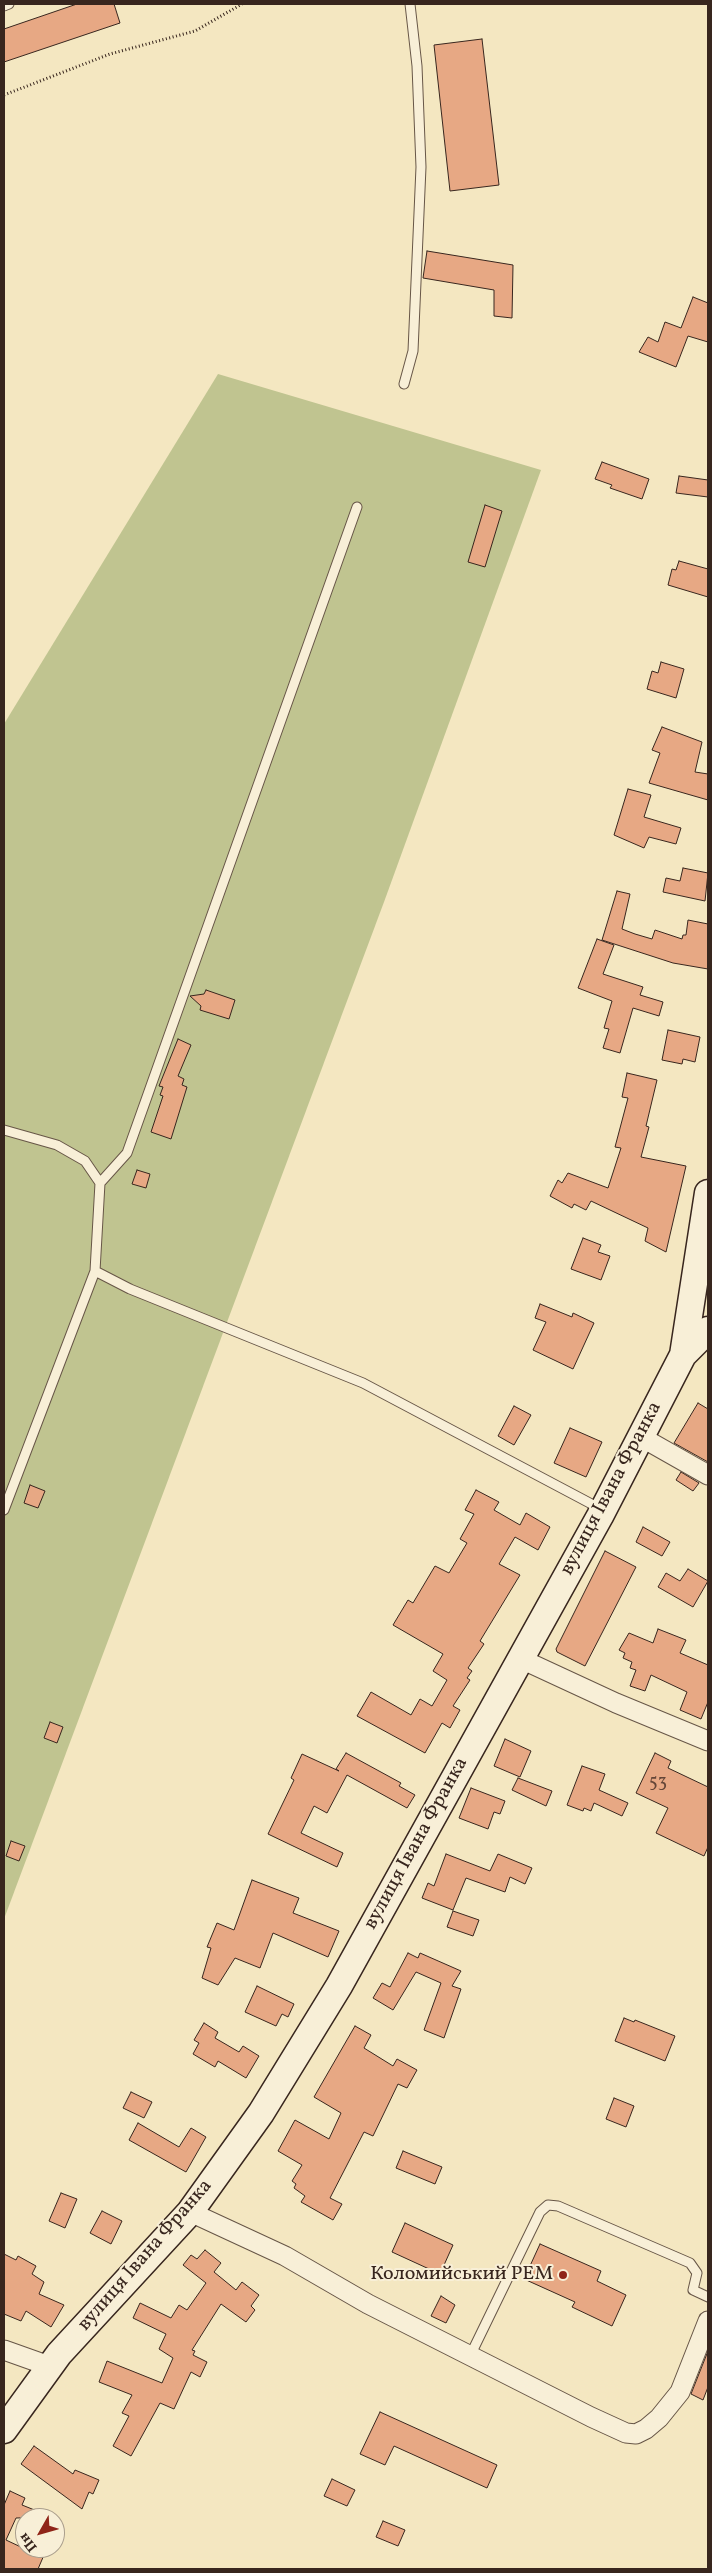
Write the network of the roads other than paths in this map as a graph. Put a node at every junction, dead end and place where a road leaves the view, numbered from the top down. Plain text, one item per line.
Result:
1 (9, 4) edge
2 (410, 4) edge
3 (4, 6) edge
4 (404, 384) dead end
5 (357, 507) dead end
6 (4, 1130) edge
7 (100, 1183) junction
8 (708, 1193) edge
9 (95, 1271) junction
10 (708, 1330) edge
11 (683, 1355) junction
12 (641, 1437) junction
13 (708, 1474) edge
14 (4, 1510) edge
15 (603, 1510) junction
16 (521, 1660) junction
17 (708, 1741) edge
18 (190, 2212) junction
19 (708, 2297) edge
20 (708, 2321) edge
21 (4, 2350) edge
22 (470, 2356) junction
23 (49, 2366) junction
24 (4, 2430) edge

1 - 3 lane
2 - 4 lane
5 - 7 lane
6 - 7 lane
7 - 9 lane
8 - 11 street, вулиця Івана Франка
9 - 14 lane
9 - 15 lane
10 - 11 street
11 - 12 street, вулиця Івана Франка
12 - 13 street
12 - 15 street, вулиця Івана Франка
15 - 16 street, вулиця Івана Франка
16 - 17 street
16 - 18 street, вулиця Івана Франка
18 - 22 street
18 - 23 street, вулиця Івана Франка
19 - 22 lane
20 - 22 street
21 - 23 street
23 - 24 street, вулиця Івана Франка

